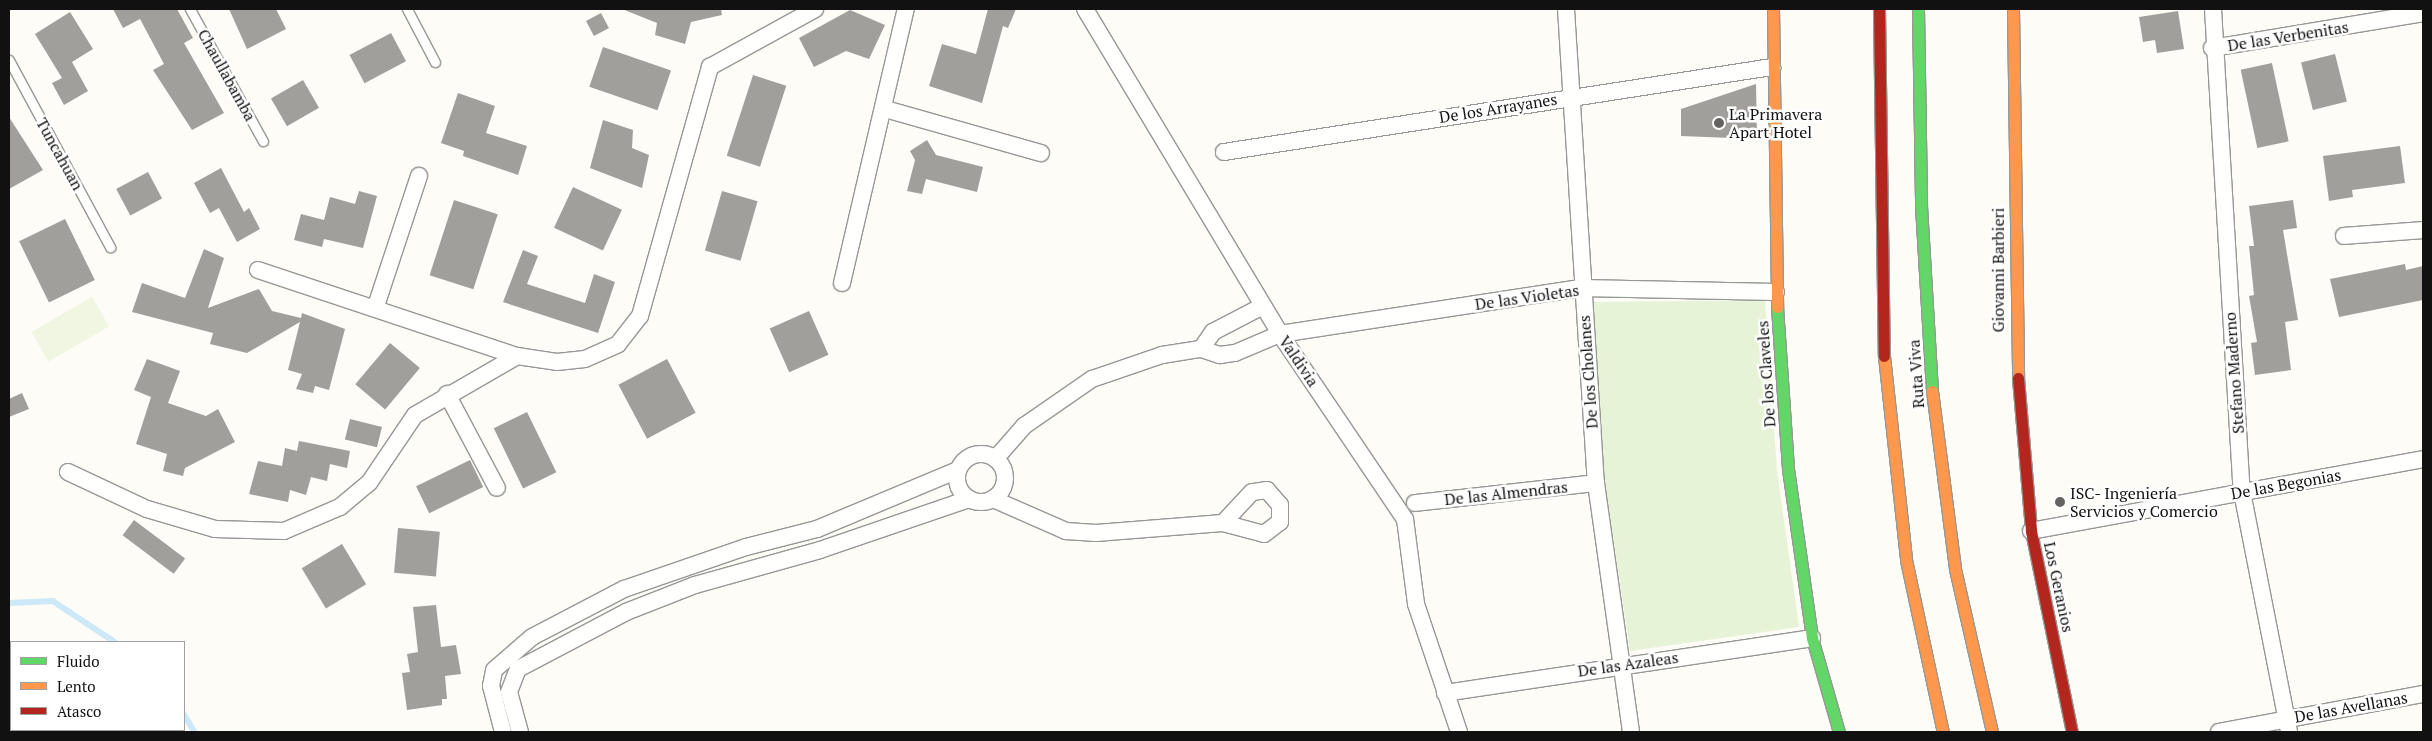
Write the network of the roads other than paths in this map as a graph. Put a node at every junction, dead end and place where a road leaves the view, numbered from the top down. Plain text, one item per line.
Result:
1 (190, 9) edge
2 (407, 9) edge
3 (815, 9) edge
4 (906, 9) edge
5 (1085, 9) edge
6 (1566, 9) edge
7 (1773, 9) edge
8 (1879, 9) edge
9 (1918, 9) edge
10 (2013, 9) edge
11 (2213, 9) edge
12 (2423, 13) edge
13 (2212, 48) junction
14 (9, 60) edge
15 (436, 62) dead end
16 (1772, 67) junction
17 (1571, 96) junction
18 (885, 109) junction
19 (263, 141) dead end
20 (1224, 152) dead end
21 (1041, 153) dead end
22 (419, 176) dead end
23 (2423, 230) edge
24 (2344, 236) dead end
25 (110, 247) dead end
26 (258, 270) dead end
27 (842, 283) dead end
28 (1581, 288) junction
29 (1776, 292) junction
30 (376, 306) junction
31 (1263, 306) junction
32 (1280, 334) junction
33 (1201, 349) junction
34 (516, 356) junction
35 (447, 394) junction
36 (996, 458) junction
37 (2423, 459) edge
38 (958, 470) junction
39 (68, 472) dead end
40 (1596, 483) junction
41 (497, 488) dead end
42 (2242, 492) junction
43 (969, 499) junction
44 (993, 499) junction
45 (1415, 503) dead end
46 (1223, 523) dead end
47 (2030, 531) junction
48 (1812, 638) junction
49 (1620, 665) junction
50 (1445, 693) junction
51 (2423, 694) edge
52 (2287, 725) edge
53 (503, 732) edge
54 (520, 732) edge
55 (1459, 732) edge
56 (1631, 732) edge
57 (1839, 732) edge
58 (1943, 732) edge
59 (1992, 732) edge
60 (2072, 732) edge
61 (2219, 732) edge

1 - 19 lane, Chaullabamba
2 - 15 lane
3 - 34 street
4 - 18 street
5 - 31 street, Valdivia
6 - 17 street, De los Cholanes
7 - 16 main road, De los Claveles
8 - 58 main road, Ruta Viva
9 - 59 main road, Ruta Viva
10 - 47 main road, Giovanni Barbieri
11 - 13 street, Stefano Maderno
12 - 13 street, De las Verbenitas
13 - 42 street, Stefano Maderno
14 - 25 lane, Tuncahuan
16 - 17 street, De los Arrayanes
16 - 29 main road, De los Claveles
17 - 20 street, De los Arrayanes
17 - 28 street, De los Cholanes
18 - 21 street
18 - 27 street
22 - 30 street
23 - 24 street
26 - 30 street
28 - 29 street, De las Violetas
28 - 32 street, De las Violetas
28 - 40 street, De los Cholanes
29 - 48 main road, De los Claveles
30 - 34 street
31 - 32 street, Valdivia
31 - 33 street
32 - 33 street, De las Violetas
32 - 50 street, Valdivia
33 - 36 street
34 - 35 street
35 - 39 street
35 - 41 street
36 - 38 street
36 - 44 street
37 - 42 street, De las Begonias
38 - 43 street
38 - 53 street
40 - 45 street, De las Almendras
40 - 49 street, De los Cholanes
42 - 47 street, De las Begonias
42 - 52 street, Stefano Maderno
43 - 44 street
43 - 54 street
44 - 46 street
47 - 60 main road, Los Geranios
48 - 49 street, De las Azaleas
48 - 57 main road, De los Claveles
49 - 50 street, De las Azaleas
49 - 56 street, De los Cholanes
50 - 55 street, Valdivia
51 - 52 street, De las Avellanas
52 - 61 street, De las Avellanas

